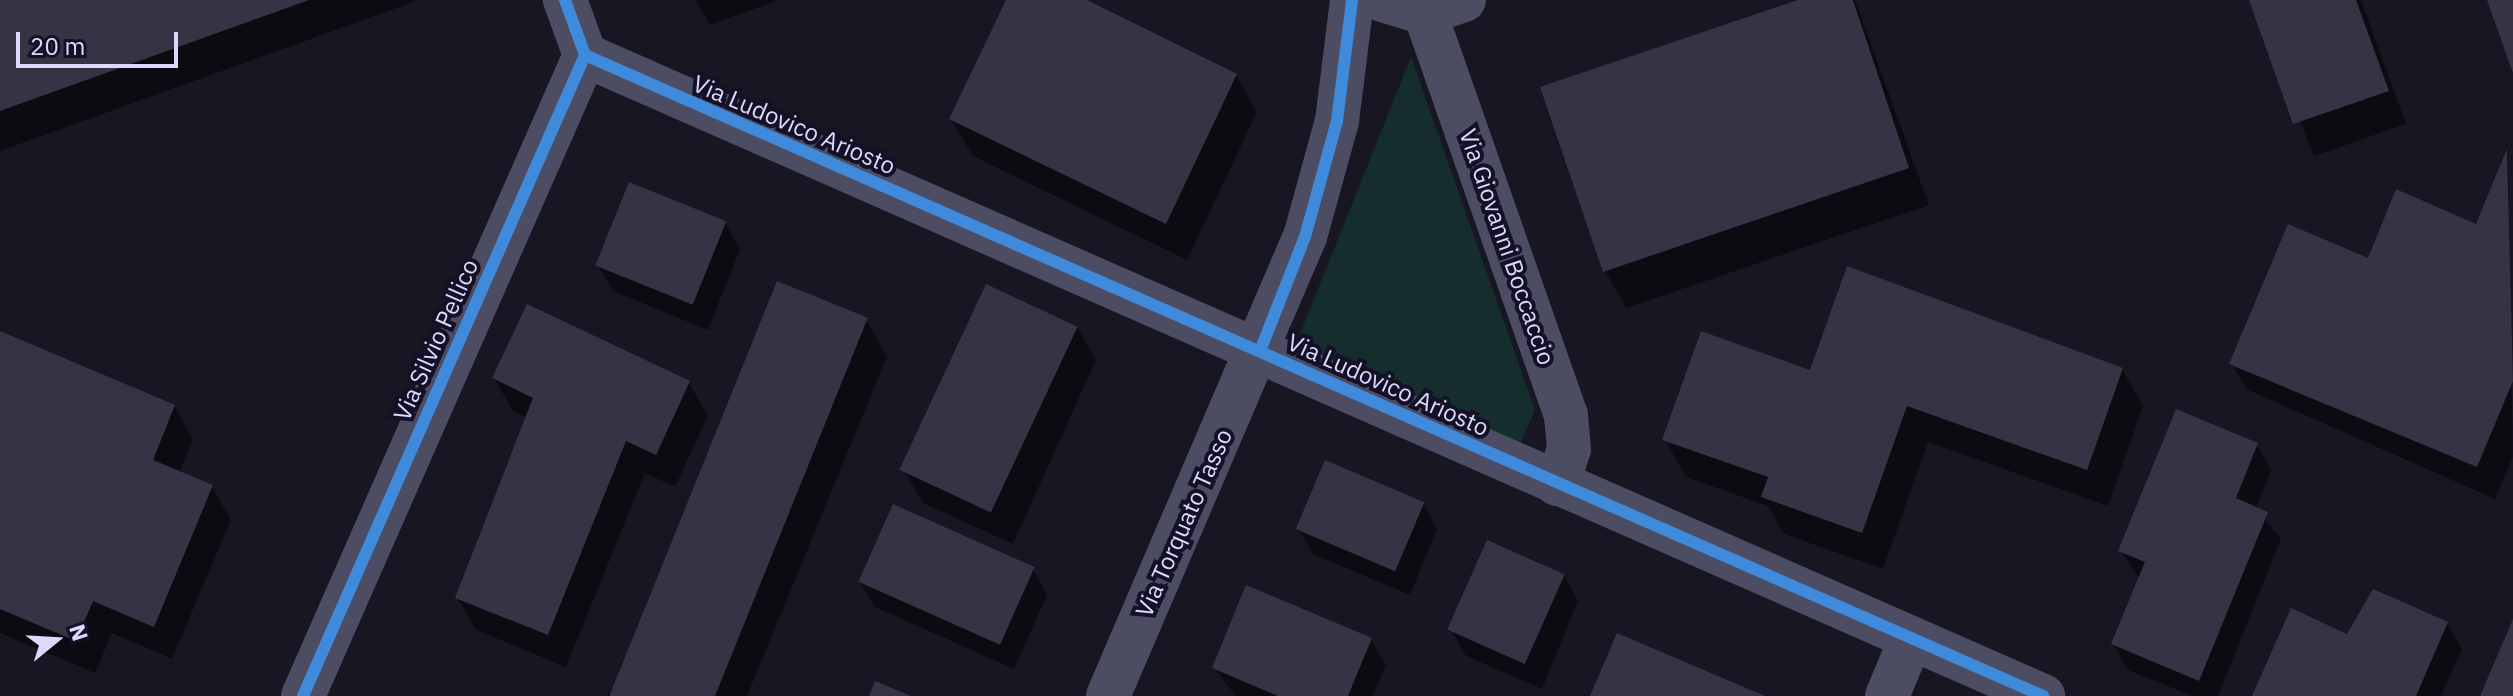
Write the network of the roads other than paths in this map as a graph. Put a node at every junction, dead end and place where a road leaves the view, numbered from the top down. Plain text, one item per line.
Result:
1 (565, 0) edge
2 (1352, 0) edge
3 (1382, 0) edge
4 (1444, 6) edge
5 (585, 55) junction
6 (1260, 351) junction
7 (1557, 484) junction
8 (1911, 639) junction
9 (303, 696) edge
10 (1108, 696) edge
11 (1887, 696) edge
12 (2043, 696) edge

1 - 5 street
2 - 6 street
3 - 4 street
4 - 7 street, Via Giovanni Boccaccio
5 - 6 street, Via Ludovico Ariosto
5 - 9 street, Via Silvio Pellico
6 - 7 street, Via Ludovico Ariosto
6 - 10 street, Via Torquato Tasso
7 - 8 street, Via Ludovico Ariosto
8 - 11 street
8 - 12 street, Via Ludovico Ariosto

